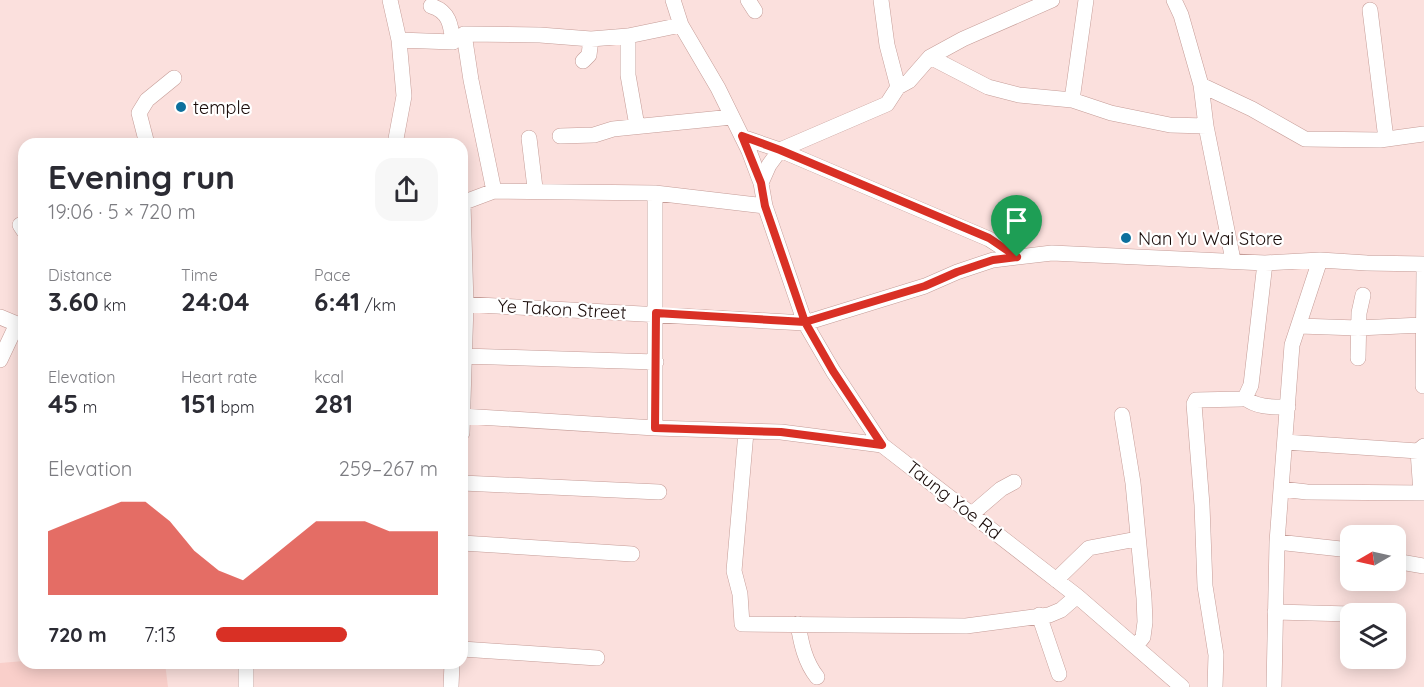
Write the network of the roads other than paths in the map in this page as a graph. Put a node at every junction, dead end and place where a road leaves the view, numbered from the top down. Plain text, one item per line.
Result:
1 (390, 0) edge
2 (672, 0) edge
3 (881, 0) edge
4 (1052, 0) edge
5 (1086, 0) edge
6 (1174, 0) edge
7 (431, 6) dead end
8 (1370, 10) dead end
9 (681, 25) junction
10 (628, 36) junction
11 (459, 38) junction
12 (591, 39) junction
13 (399, 40) junction
14 (930, 57) junction
15 (583, 61) dead end
16 (174, 78) dead end
17 (1201, 85) junction
18 (898, 87) junction
19 (1072, 100) junction
20 (732, 117) junction
21 (637, 126) junction
22 (1206, 126) junction
23 (1424, 134) edge
24 (560, 136) dead end
25 (742, 136) junction
26 (146, 138) edge
27 (396, 138) edge
28 (529, 138) dead end
29 (1386, 139) junction
30 (780, 150) junction
31 (761, 183) junction
32 (494, 191) junction
33 (533, 191) junction
34 (655, 193) junction
35 (468, 201) edge
36 (765, 206) junction
37 (1017, 257) junction
38 (1233, 260) junction
39 (1320, 260) junction
40 (1265, 263) junction
41 (1424, 264) edge
42 (1424, 272) edge
43 (1363, 295) dead end
44 (468, 304) edge
45 (656, 313) junction
46 (0, 317) edge
47 (805, 322) junction
48 (18, 324) edge
49 (1422, 325) junction
50 (1299, 326) junction
51 (18, 328) edge
52 (1358, 328) junction
53 (468, 356) edge
54 (1358, 358) dead end
55 (0, 360) edge
56 (656, 362) junction
57 (1423, 386) edge
58 (1245, 398) junction
59 (1288, 407) junction
60 (1122, 415) dead end
61 (468, 416) edge
62 (655, 428) junction
63 (746, 432) junction
64 (1285, 442) junction
65 (882, 445) junction
66 (1421, 449) edge
67 (1014, 482) dead end
68 (468, 483) edge
69 (1281, 489) junction
70 (659, 492) dead end
71 (1423, 494) edge
72 (973, 513) junction
73 (1137, 539) junction
74 (1277, 542) junction
75 (468, 543) edge
76 (1340, 549) edge
77 (632, 554) dead end
78 (1406, 563) edge
79 (1424, 566) edge
80 (1056, 580) junction
81 (1077, 596) junction
82 (1275, 612) junction
83 (1039, 615) junction
84 (1340, 615) edge
85 (798, 624) junction
86 (1136, 646) junction
87 (468, 649) edge
88 (597, 658) dead end
89 (246, 669) edge
90 (452, 669) edge
91 (1059, 674) dead end
92 (817, 677) dead end
93 (246, 687) edge
94 (451, 687) edge
95 (1182, 687) edge
96 (1215, 687) edge
97 (1274, 687) edge

1 - 13 street
2 - 9 street
3 - 18 street
4 - 14 street
5 - 19 street
6 - 17 street
7 - 11 street
8 - 29 street
9 - 10 street
9 - 20 street
10 - 12 street
10 - 21 street
11 - 12 street
11 - 13 street
11 - 32 street
12 - 15 street
13 - 27 street
14 - 18 street
14 - 19 street
16 - 26 street
17 - 22 street
17 - 29 street
18 - 30 street
19 - 22 street
20 - 21 street
20 - 25 street
21 - 24 street
22 - 38 street
23 - 29 street
25 - 30 street
25 - 31 street
28 - 33 street
30 - 31 street
30 - 37 street
31 - 36 street
32 - 33 street
32 - 35 street
33 - 34 street
34 - 36 street
34 - 45 street
36 - 47 street
37 - 38 street
37 - 47 street
38 - 40 street
39 - 40 street
39 - 41 street
39 - 50 street
40 - 58 street
42 - 49 street
43 - 52 street
44 - 45 street, Ye Takon Street
45 - 47 street, Ye Takon Street
45 - 56 street
46 - 48 street
47 - 65 street
49 - 52 street
49 - 57 street
50 - 52 street
50 - 59 street
51 - 55 street
52 - 54 street
53 - 56 street
56 - 62 street
58 - 59 street
58 - 96 street
59 - 64 street
60 - 73 street
61 - 62 street, Taung Yoe Rd
62 - 63 street, Taung Yoe Rd
63 - 65 street, Taung Yoe Rd
63 - 85 street
64 - 66 street
64 - 69 street
65 - 72 street, Taung Yoe Rd
66 - 71 street
67 - 72 street
68 - 70 street
69 - 71 street
69 - 74 street
72 - 80 street, Taung Yoe Rd
73 - 80 street
73 - 86 street
74 - 76 street
74 - 82 street
75 - 77 street
78 - 79 street
80 - 81 street, Taung Yoe Rd
81 - 83 street
81 - 86 street, Taung Yoe Rd
82 - 84 street
82 - 97 street
83 - 85 street
83 - 91 street
85 - 92 street
86 - 95 street, Taung Yoe Rd
87 - 88 street
89 - 93 street
90 - 94 street

